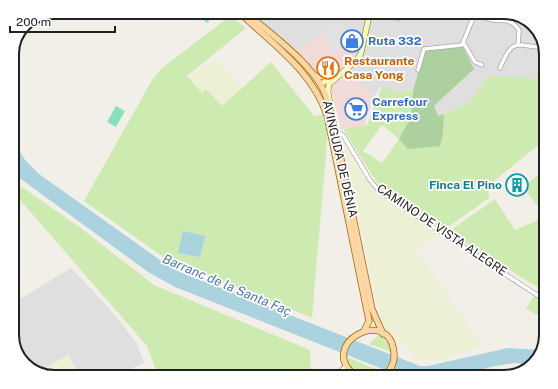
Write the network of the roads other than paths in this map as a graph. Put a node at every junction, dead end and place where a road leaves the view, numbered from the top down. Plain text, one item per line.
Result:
1 (248, 19) edge
2 (250, 19) edge
3 (368, 19) edge
4 (472, 19) edge
5 (489, 19) edge
6 (463, 42) junction
7 (518, 44) junction
8 (538, 47) edge
9 (292, 61) junction
10 (482, 65) dead end
11 (500, 68) dead end
12 (418, 70) dead end
13 (338, 75) junction
14 (315, 76) junction
15 (320, 84) junction
16 (330, 107) junction
17 (335, 130) junction
18 (539, 296) edge
19 (364, 331) junction
20 (383, 334) junction
21 (346, 366) junction
22 (341, 370) edge
23 (350, 370) edge
24 (389, 370) edge

1 - 9 main road, AVINGUDA DE DÉNIA
2 - 14 main road, AVINGUDA DE DÉNIA
3 - 13 main road
4 - 6 street
5 - 7 street
6 - 10 street
6 - 12 street
7 - 8 street
7 - 11 street
9 - 15 main road
9 - 19 main road, AVINGUDA DE DÉNIA
13 - 14 main road
13 - 15 main road
13 - 16 main road
14 - 15 main road, AVINGUDA DE DÉNIA
15 - 16 main road, AVINGUDA DE DÉNIA
16 - 17 main road, AVINGUDA DE DÉNIA
17 - 18 street, CAMINO DE VISTA ALEGRE
17 - 20 main road, AVINGUDA DE DÉNIA
19 - 20 main road
19 - 21 main road
20 - 24 main road, AVINGUDA DE DÉNIA
21 - 22 street
21 - 23 main road

